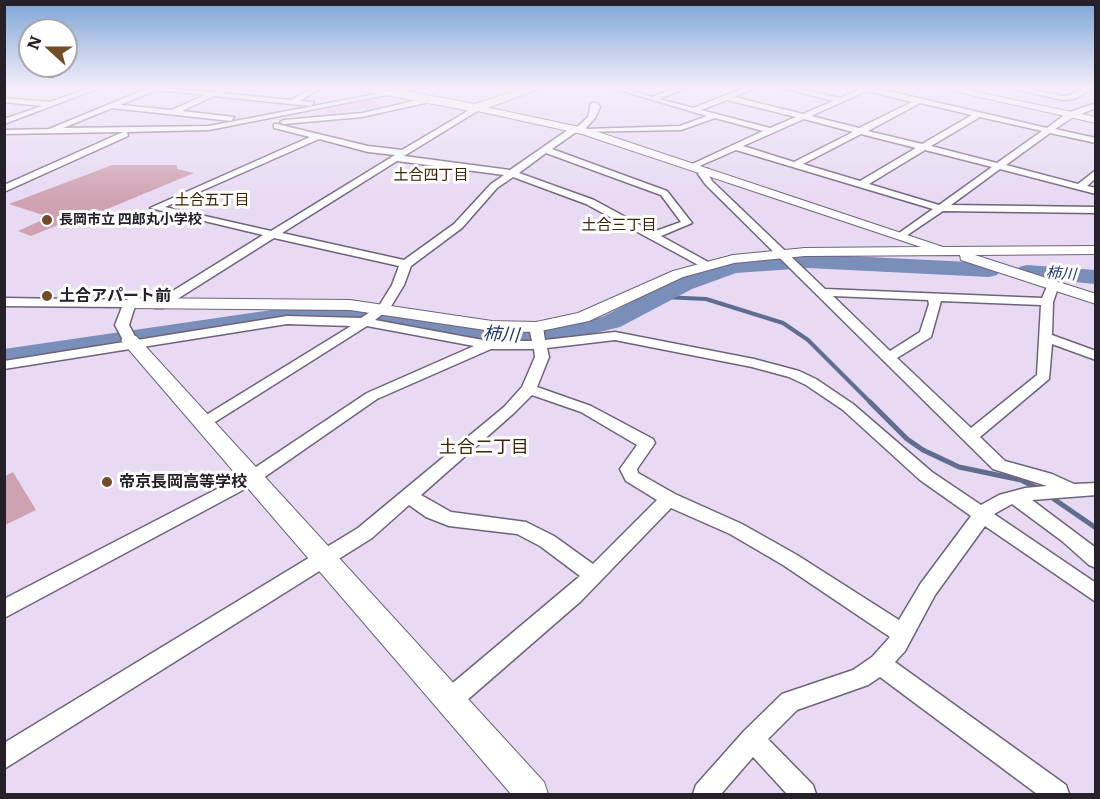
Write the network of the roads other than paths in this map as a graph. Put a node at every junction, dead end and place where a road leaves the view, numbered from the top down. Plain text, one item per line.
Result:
1 (66, 124) edge
2 (145, 124) edge
3 (231, 124) edge
4 (277, 124) edge
5 (450, 124) edge
6 (553, 124) edge
7 (585, 124) edge
8 (692, 124) edge
9 (746, 124) edge
10 (786, 124) edge
11 (832, 124) edge
12 (876, 124) edge
13 (963, 124) edge
14 (1023, 124) edge
15 (1056, 124) edge
16 (133, 130) junction
17 (580, 130) junction
18 (1048, 130) junction
19 (771, 131) junction
20 (4, 132) edge
21 (862, 132) junction
22 (44, 133) junction
23 (317, 137) junction
24 (1095, 141) edge
25 (736, 147) junction
26 (926, 148) junction
27 (544, 150) junction
28 (400, 156) junction
29 (796, 164) junction
30 (692, 166) junction
31 (998, 166) junction
32 (705, 171) junction
33 (511, 173) junction
34 (1095, 173) edge
35 (862, 184) junction
36 (1080, 187) junction
37 (4, 189) edge
38 (1095, 191) edge
39 (940, 208) junction
40 (1095, 210) edge
41 (272, 234) junction
42 (903, 235) junction
43 (652, 236) junction
44 (1095, 250) edge
45 (949, 251) junction
46 (789, 259) junction
47 (406, 264) junction
48 (706, 265) junction
49 (1053, 285) junction
50 (820, 292) junction
51 (934, 297) junction
52 (1095, 299) edge
53 (4, 302) edge
54 (1047, 302) junction
55 (130, 303) junction
56 (159, 305) junction
57 (384, 308) junction
58 (364, 322) junction
59 (537, 337) junction
60 (1048, 338) junction
61 (129, 339) junction
62 (489, 345) junction
63 (1095, 356) edge
64 (888, 358) junction
65 (4, 365) edge
66 (529, 389) junction
67 (204, 424) junction
68 (970, 437) junction
69 (250, 479) junction
70 (1095, 489) edge
71 (1071, 490) junction
72 (409, 496) junction
73 (1020, 496) junction
74 (669, 499) junction
75 (981, 513) junction
76 (324, 559) junction
77 (1095, 560) edge
78 (594, 575) junction
79 (1095, 594) edge
80 (4, 609) edge
81 (903, 634) junction
82 (880, 664) junction
83 (450, 700) junction
84 (752, 740) junction
85 (4, 758) edge
86 (532, 795) edge
87 (705, 795) edge
88 (804, 795) edge
89 (1057, 795) edge

1 - 22 street
2 - 16 street
3 - 16 street
4 - 23 street
5 - 28 street
6 - 17 street
7 - 17 street
8 - 17 street
9 - 19 street
10 - 19 street
11 - 21 street
12 - 21 street
13 - 26 street
14 - 18 street
15 - 18 street
16 - 22 street
16 - 37 street
17 - 27 street
17 - 30 street
18 - 24 street
18 - 31 street
19 - 25 street
20 - 22 street
21 - 26 street
21 - 29 street
23 - 28 street
23 - 41 street
25 - 29 street
25 - 30 street
26 - 31 street
26 - 35 street
27 - 33 street
27 - 43 street
28 - 33 street
28 - 41 street
29 - 35 street
30 - 32 street
31 - 36 street
31 - 39 street
32 - 42 street
32 - 46 street
33 - 43 street
33 - 47 street
34 - 36 street
35 - 39 street
36 - 38 street
39 - 40 street
39 - 42 street
41 - 47 street
41 - 56 street
42 - 45 street
43 - 48 street
44 - 45 street
45 - 46 street
45 - 49 street
46 - 48 street
46 - 50 street
47 - 57 street
48 - 59 street
49 - 52 street
49 - 54 street
50 - 51 street
50 - 64 street
51 - 54 street
51 - 64 street
53 - 55 street
54 - 60 street
55 - 56 street
55 - 61 street
56 - 57 street
57 - 58 street
57 - 59 street
58 - 61 street
58 - 62 street
58 - 67 street
59 - 62 street
59 - 66 street
59 - 75 street
60 - 63 street
60 - 68 street
61 - 65 street
61 - 67 street
62 - 69 street
64 - 68 street
66 - 72 street
66 - 74 street
67 - 69 street
68 - 71 street
69 - 76 street
69 - 80 street
70 - 71 street
71 - 73 street
72 - 76 street
72 - 78 street
73 - 75 street
73 - 77 street
74 - 78 street
74 - 81 street
75 - 79 street
75 - 81 street
76 - 83 street
76 - 85 street
78 - 83 street
81 - 82 street
82 - 84 street
82 - 89 street
83 - 86 street
84 - 87 street
84 - 88 street

